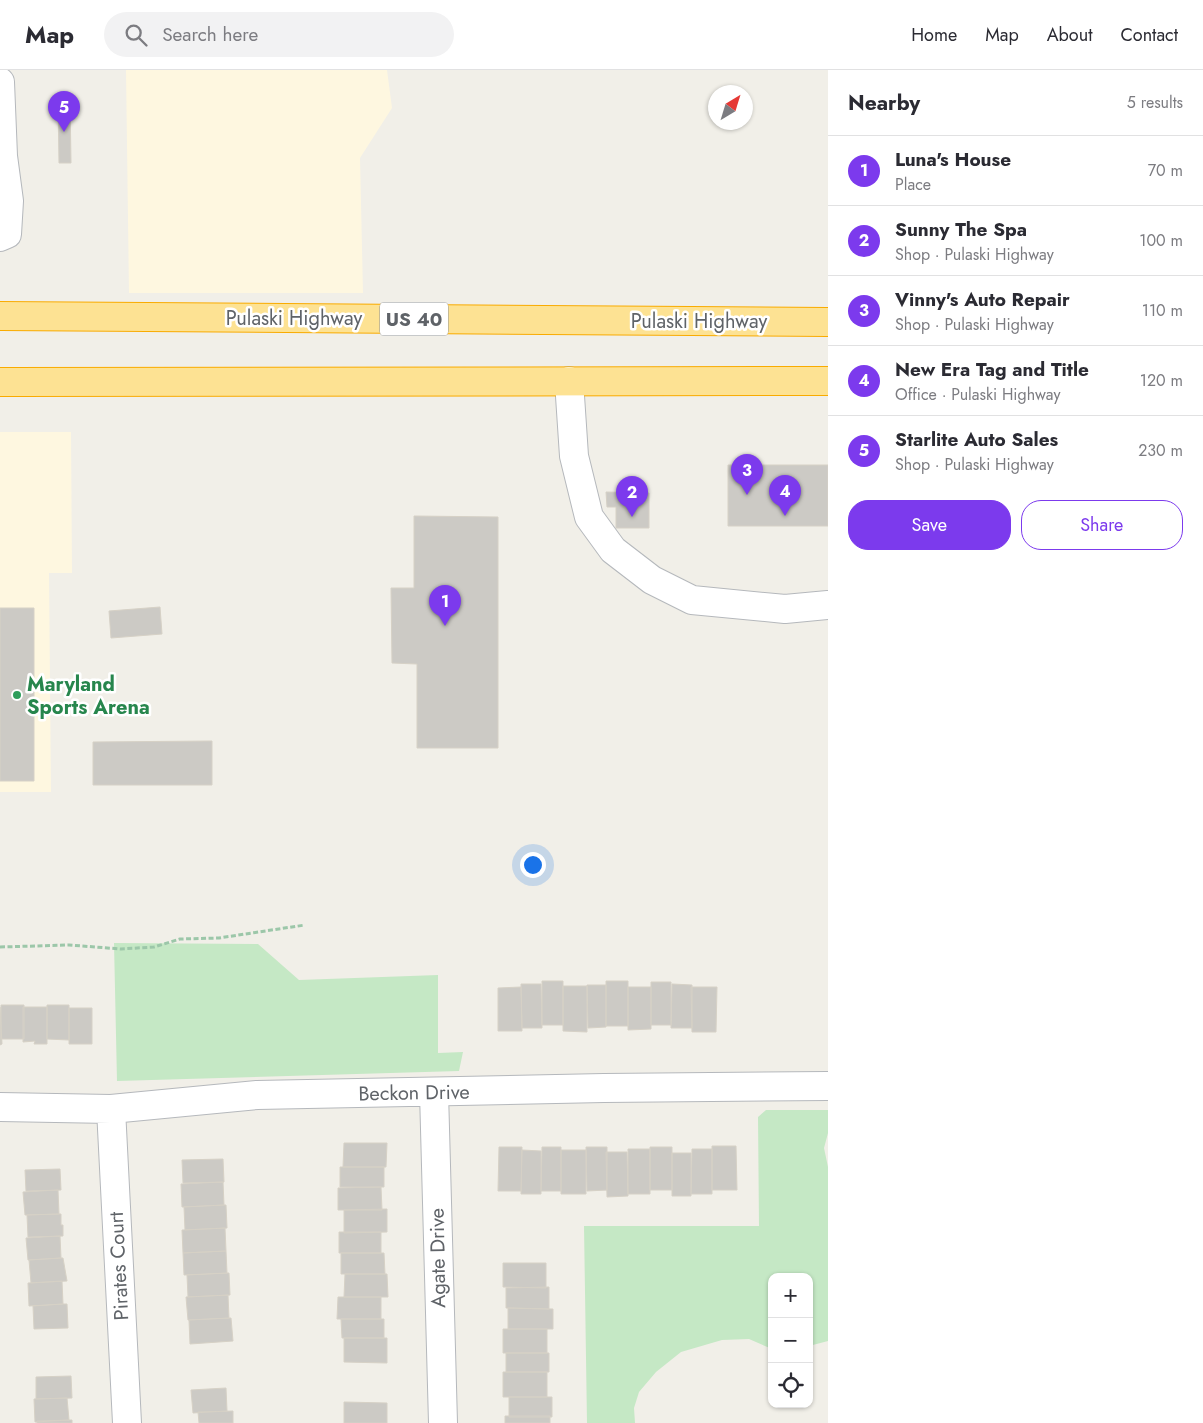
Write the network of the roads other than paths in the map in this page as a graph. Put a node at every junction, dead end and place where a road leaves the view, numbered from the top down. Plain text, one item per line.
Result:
1 (0, 82) edge
2 (0, 237) edge
3 (0, 316) edge
4 (828, 322) edge
5 (569, 381) junction
6 (828, 381) edge
7 (0, 382) edge
8 (828, 605) edge
9 (828, 1086) edge
10 (434, 1092) junction
11 (0, 1106) edge
12 (111, 1109) junction
13 (127, 1423) edge
14 (443, 1423) edge

1 - 2 street
3 - 4 highway, Pulaski Highway / US 40
5 - 6 highway
5 - 7 highway
5 - 8 street
9 - 10 street, Beckon Drive
10 - 12 street, Beckon Drive
10 - 14 street, Agate Drive
11 - 12 street, Beckon Drive
12 - 13 street, Pirates Court

